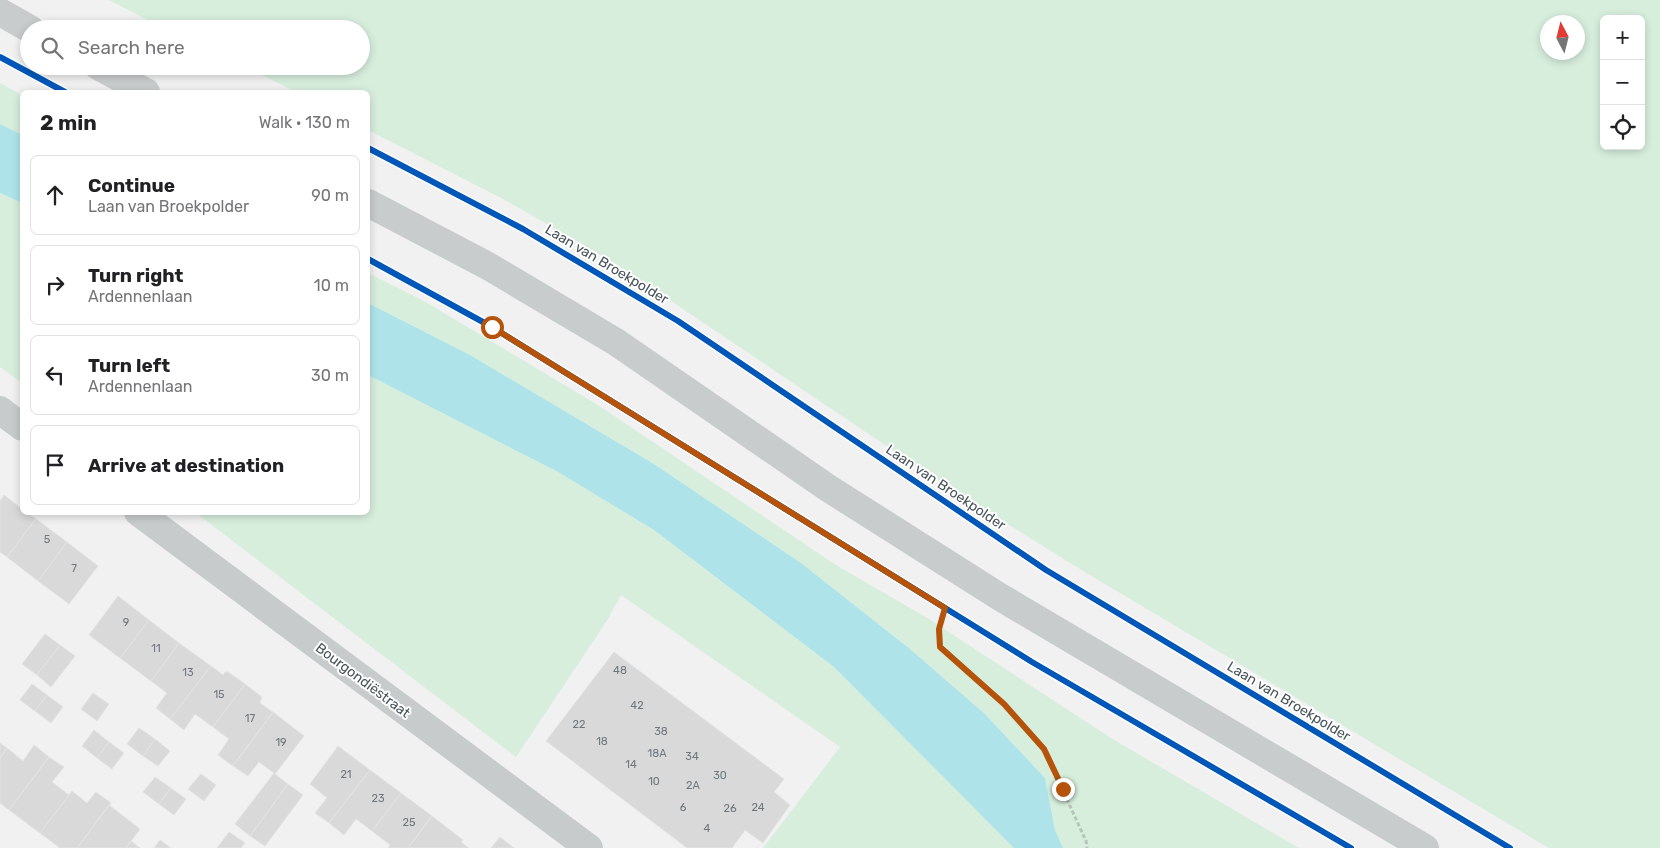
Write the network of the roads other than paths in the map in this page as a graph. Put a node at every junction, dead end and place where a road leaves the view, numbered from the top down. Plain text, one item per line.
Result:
1 (0, 12) edge
2 (20, 23) edge
3 (115, 75) edge
4 (142, 90) edge
5 (370, 204) edge
6 (0, 410) edge
7 (20, 425) edge
8 (142, 515) edge
9 (589, 848) edge
10 (1426, 848) edge

1 - 2 main road
3 - 4 main road
5 - 10 main road
6 - 7 street
8 - 9 street, Bourgondiëstraat

